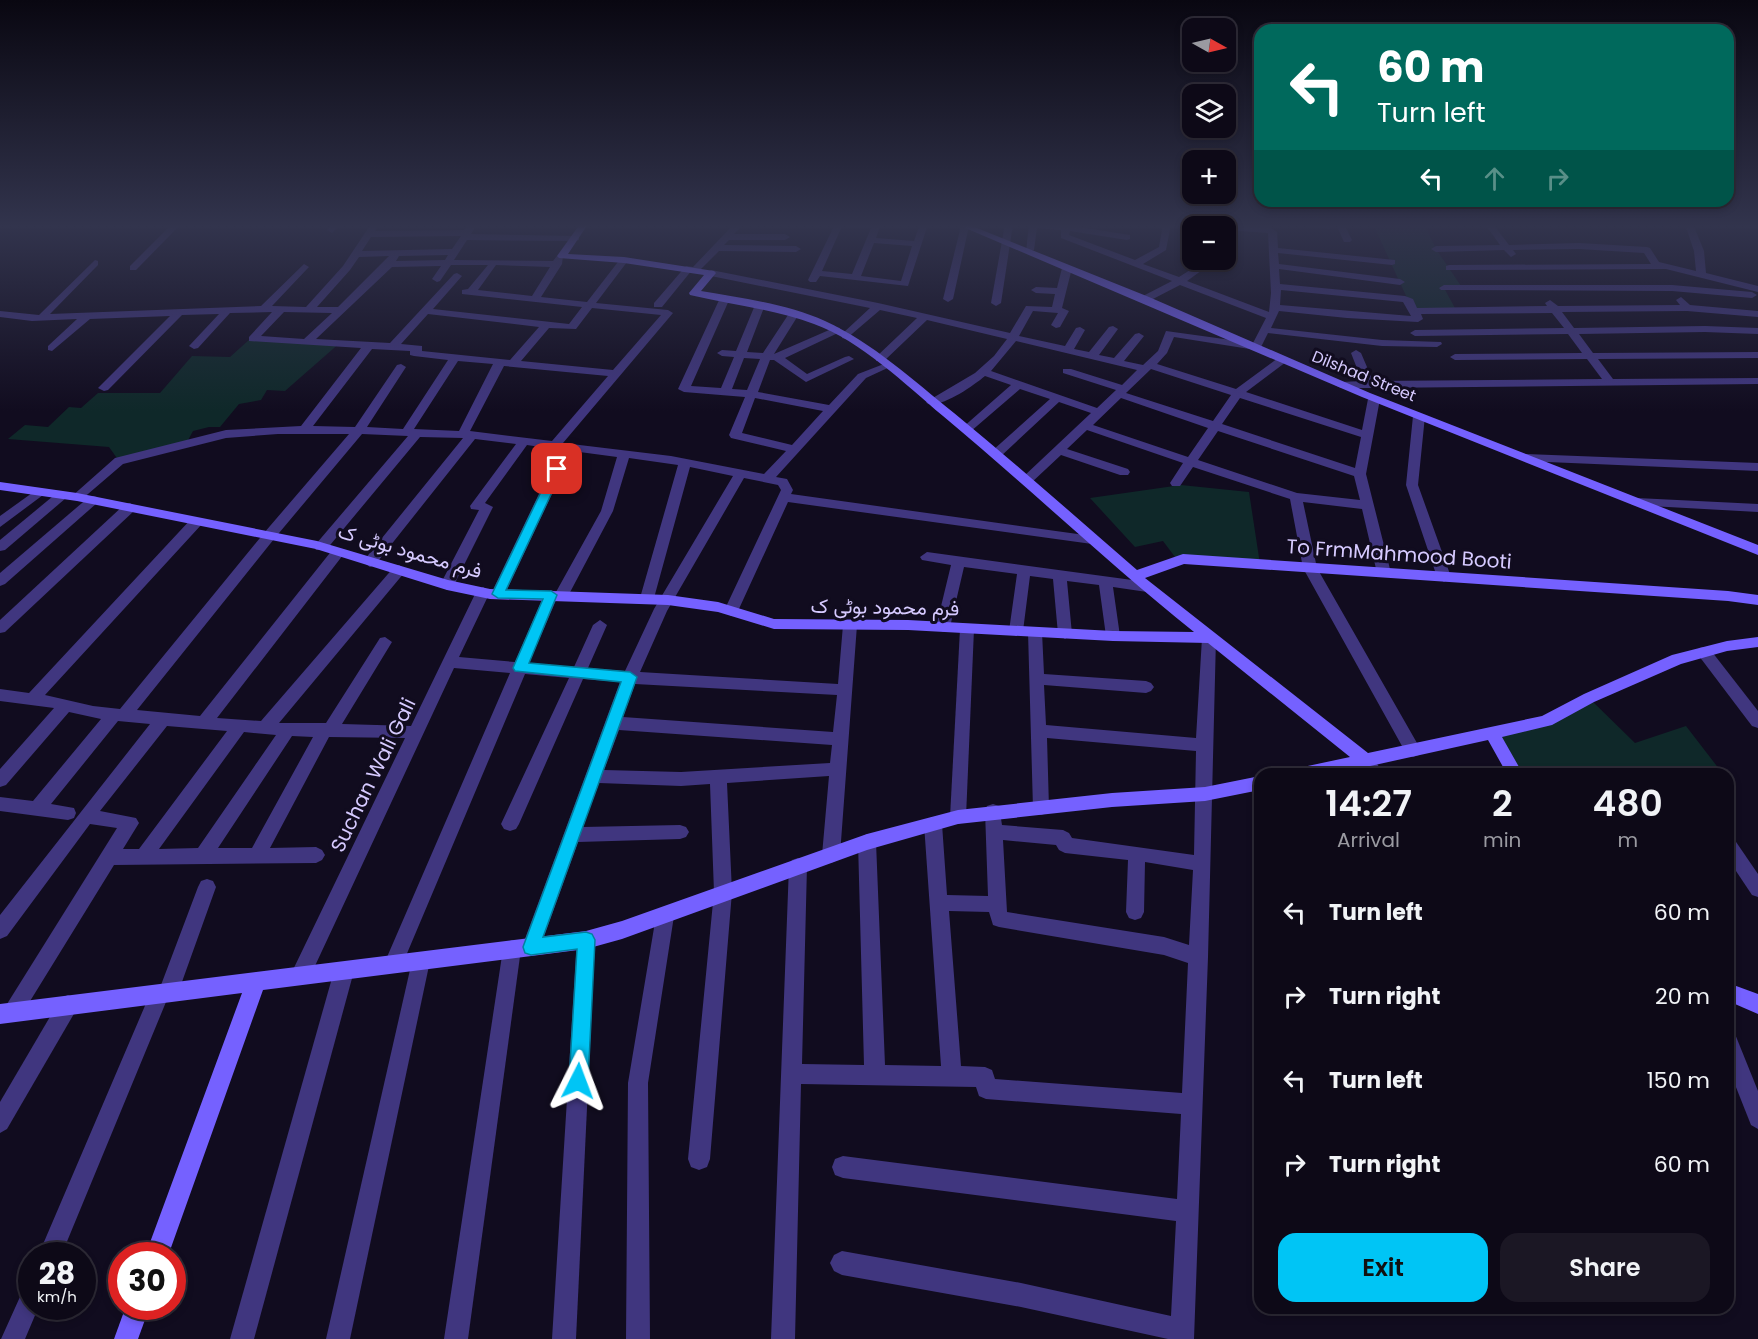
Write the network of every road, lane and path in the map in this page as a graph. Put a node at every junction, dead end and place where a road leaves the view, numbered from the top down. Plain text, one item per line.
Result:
1 (71, 286) edge
2 (285, 286) edge
3 (330, 286) edge
4 (365, 286) edge
5 (447, 286) edge
6 (472, 286) edge
7 (543, 286) edge
8 (603, 286) edge
9 (675, 286) edge
10 (700, 286) edge
11 (777, 286) edge
12 (951, 286) edge
13 (999, 286) edge
14 (1062, 286) edge
15 (1114, 286) edge
16 (1169, 286) edge
17 (1196, 286) edge
18 (1537, 286) edge
19 (1737, 286) edge
20 (1276, 287) joint
21 (1444, 288) dead end
22 (1672, 288) junction
23 (1539, 289) junction
24 (1036, 290) dead end
25 (1061, 291) junction
26 (1756, 293) edge
27 (725, 298) junction
28 (535, 299) junction
29 (948, 299) dead end
30 (1145, 299) junction
31 (996, 303) dead end
32 (589, 305) junction
33 (658, 305) dead end
34 (760, 305) junction
35 (878, 306) junction
36 (1687, 308) junction
37 (264, 309) junction
38 (281, 309) junction
39 (309, 309) junction
40 (1554, 309) junction
41 (340, 310) junction
42 (1056, 310) junction
43 (227, 311) junction
44 (425, 311) junction
45 (1413, 311) junction
46 (1273, 312) junction
47 (178, 313) junction
48 (0, 314) edge
49 (794, 314) junction
50 (1758, 314) edge
51 (87, 316) junction
52 (924, 316) junction
53 (41, 318) junction
54 (546, 325) junction
55 (1056, 325) dead end
56 (1113, 328) dead end
57 (1080, 330) dead end
58 (1265, 330) junction
59 (1758, 331) edge
60 (1571, 332) junction
61 (841, 333) junction
62 (1414, 333) dead end
63 (1013, 336) junction
64 (1139, 336) dead end
65 (308, 341) junction
66 (1437, 344) dead end
67 (369, 345) junction
68 (194, 346) dead end
69 (393, 346) junction
70 (52, 348) dead end
71 (1254, 348) junction
72 (1068, 350) junction
73 (1356, 352) dead end
74 (722, 353) dead end
75 (1086, 354) junction
76 (740, 355) junction
77 (1758, 355) edge
78 (1590, 356) junction
79 (455, 357) junction
80 (772, 357) junction
81 (1455, 357) dead end
82 (849, 359) dead end
83 (1282, 360) junction
84 (506, 362) junction
85 (884, 362) junction
86 (1117, 362) junction
87 (401, 367) dead end
88 (1147, 367) junction
89 (983, 372) junction
90 (617, 374) junction
91 (1758, 381) edge
92 (1610, 382) junction
93 (1019, 384) junction
94 (1341, 385) junction
95 (1369, 385) junction
96 (1058, 386) junction
97 (104, 388) dead end
98 (1121, 391) junction
99 (725, 392) junction
100 (1238, 393) junction
101 (752, 394) junction
102 (1374, 399) junction
103 (932, 402) junction
104 (831, 409) junction
105 (1099, 412) junction
106 (1419, 416) junction
107 (1085, 426) junction
108 (1215, 426) junction
109 (304, 430) junction
110 (359, 430) junction
111 (966, 430) junction
112 (412, 432) junction
113 (467, 434) junction
114 (1367, 435) junction
115 (525, 441) junction
116 (560, 447) junction
117 (793, 449) junction
118 (1059, 450) junction
119 (996, 454) junction
120 (624, 455) junction
121 (1526, 458) junction
122 (1190, 461) junction
123 (685, 463) junction
124 (1758, 467) edge
125 (1124, 472) dead end
126 (741, 473) junction
127 (1360, 474) junction
128 (768, 478) junction
129 (1027, 480) junction
130 (1176, 483) dead end
131 (0, 486) edge
132 (39, 492) junction
133 (62, 495) junction
134 (77, 497) junction
135 (784, 497) junction
136 (1296, 497) junction
137 (93, 500) junction
138 (1637, 502) junction
139 (1367, 505) junction
140 (130, 507) junction
141 (1758, 508) edge
142 (197, 521) junction
143 (0, 523) edge
144 (269, 536) junction
145 (1092, 540) junction
146 (0, 547) edge
147 (321, 547) junction
148 (1758, 550) edge
149 (338, 552) junction
150 (927, 557) dead end
151 (958, 561) junction
152 (370, 562) junction
153 (1310, 568) junction
154 (399, 570) junction
155 (1024, 570) junction
156 (1384, 573) junction
157 (1060, 575) junction
158 (1443, 577) junction
159 (0, 581) edge
160 (1105, 581) junction
161 (1141, 581) junction
162 (447, 585) junction
163 (490, 593) junction
164 (556, 595) junction
165 (647, 598) junction
166 (668, 600) junction
167 (1758, 600) edge
168 (731, 611) junction
169 (600, 625) dead end
170 (850, 625) junction
171 (943, 627) junction
172 (0, 628) edge
173 (967, 628) junction
174 (1016, 631) junction
175 (1035, 632) junction
176 (1065, 634) junction
177 (1113, 636) junction
178 (1209, 638) junction
179 (386, 642) dead end
180 (1758, 642) edge
181 (1704, 652) junction
182 (451, 662) junction
183 (520, 668) junction
184 (578, 673) junction
185 (630, 677) junction
186 (1037, 679) junction
187 (1146, 687) dead end
188 (845, 690) junction
189 (0, 695) edge
190 (32, 699) junction
191 (66, 705) junction
192 (119, 715) junction
193 (163, 719) junction
194 (1758, 722) edge
195 (204, 723) junction
196 (613, 723) junction
197 (240, 726) junction
198 (265, 728) junction
199 (328, 729) junction
200 (288, 730) junction
201 (1039, 731) junction
202 (417, 732) junction
203 (1491, 733) junction
204 (841, 740) junction
205 (1204, 745) junction
206 (1413, 750) junction
207 (1365, 760) junction
208 (1330, 768) edge
209 (1371, 768) edge
210 (1511, 768) edge
211 (838, 769) junction
212 (594, 776) junction
213 (718, 776) junction
214 (0, 780) edge
215 (1254, 784) edge
216 (1205, 794) junction
217 (0, 804) edge
218 (1041, 808) junction
219 (36, 809) junction
220 (993, 811) junction
221 (77, 814) junction
222 (958, 817) junction
223 (510, 824) dead end
224 (933, 824) junction
225 (680, 832) dead end
226 (995, 832) junction
227 (572, 835) junction
228 (867, 842) junction
229 (1734, 853) edge
230 (1137, 854) junction
231 (316, 855) dead end
232 (831, 855) junction
233 (203, 856) junction
234 (257, 856) junction
235 (108, 857) junction
236 (143, 857) junction
237 (1201, 864) junction
238 (798, 866) junction
239 (207, 887) dead end
240 (1758, 889) edge
241 (723, 892) junction
242 (939, 903) junction
243 (997, 904) junction
244 (1135, 912) dead end
245 (665, 916) junction
246 (0, 930) edge
247 (586, 940) junction
248 (522, 948) junction
249 (1199, 957) junction
250 (421, 961) junction
251 (393, 964) junction
252 (344, 971) junction
253 (300, 976) junction
254 (256, 982) junction
255 (164, 993) junction
256 (1734, 994) edge
257 (1758, 1004) edge
258 (68, 1005) junction
259 (6, 1013) edge
260 (1734, 1056) edge
261 (791, 1074) junction
262 (875, 1075) junction
263 (952, 1077) junction
264 (1192, 1104) junction
265 (1758, 1118) edge
266 (0, 1122) edge
267 (699, 1159) dead end
268 (843, 1167) dead end
269 (1187, 1211) junction
270 (55, 1242) edge
271 (161, 1242) edge
272 (842, 1263) dead end
273 (21, 1320) edge
274 (133, 1320) edge
275 (1182, 1334) edge
276 (13, 1339) edge
277 (126, 1339) edge
278 (242, 1339) edge
279 (338, 1339) edge
280 (456, 1339) edge
281 (564, 1339) edge
282 (638, 1339) edge
283 (783, 1339) edge

1 - 53 street
2 - 37 street
3 - 39 street
4 - 41 street
5 - 44 street
6 - 28 street
7 - 28 street
8 - 32 street
9 - 33 street
10 - 27 street
11 - 35 street
12 - 29 street
13 - 31 street
14 - 25 street
15 - 30 street, Dilshad Street
16 - 30 street
17 - 46 street
18 - 23 street
19 - 26 street
20 - 45 street
20 - 46 street
21 - 23 street
22 - 23 street
22 - 26 street
22 - 36 street
23 - 40 street
24 - 25 street
25 - 42 street
27 - 34 street
27 - 99 street
28 - 32 street
30 - 71 street, Dilshad Street
32 - 54 street
32 - 90 street, Suchan Wali Gali
34 - 49 street
34 - 76 street
35 - 52 street
35 - 61 street
36 - 40 street
36 - 50 street
37 - 38 street
37 - 43 street
38 - 39 street
38 - 65 street
39 - 41 street
40 - 45 street
40 - 60 street
41 - 65 street
42 - 55 street
42 - 63 street
43 - 47 street
43 - 68 street
44 - 54 street
44 - 69 street
45 - 46 street
46 - 58 street
47 - 51 street
47 - 97 street
48 - 53 street
49 - 61 street
49 - 80 street
51 - 53 street
51 - 70 street
52 - 63 street
52 - 85 street
54 - 84 street
56 - 75 street
57 - 72 street
58 - 66 street
58 - 71 street
59 - 60 street
60 - 62 street
60 - 78 street
61 - 80 street
61 - 85 street
63 - 72 street
63 - 89 street
64 - 86 street
65 - 67 street
67 - 69 street
67 - 109 street
69 - 79 street
71 - 83 street, Dilshad Street
71 - 88 street
72 - 75 street
73 - 95 street
74 - 76 street
75 - 86 street
75 - 96 street
76 - 80 street
76 - 99 street
77 - 78 street
78 - 81 street
78 - 92 street
79 - 84 street
79 - 112 street
80 - 82 street
80 - 101 street
83 - 94 street, Dilshad Street
83 - 100 street
84 - 90 street
84 - 113 street
85 - 103 street
85 - 104 street
86 - 88 street
87 - 110 street
88 - 98 street
88 - 100 street
89 - 93 street
89 - 103 street
90 - 116 street, Suchan Wali Gali
91 - 92 street
92 - 95 street
93 - 96 street
93 - 111 street
94 - 95 street
94 - 102 street, Dilshad Street
96 - 98 street
96 - 105 street
96 - 119 street
98 - 105 street
98 - 108 street
99 - 101 street
100 - 108 street
100 - 114 street
101 - 104 street
101 - 117 street
102 - 106 street, Dilshad Street
102 - 114 street
103 - 111 street
104 - 117 street
105 - 107 street
106 - 121 street, Dilshad Street
106 - 158 street
107 - 118 street
107 - 122 street
108 - 122 street
108 - 127 street
109 - 110 street
109 - 134 street
110 - 112 street
110 - 144 street
111 - 119 street
112 - 113 street
112 - 147 street
113 - 115 street
113 - 152 street
114 - 127 street
115 - 116 street
115 - 162 street
116 - 120 street
116 - 163 street, Suchan Wali Gali
117 - 128 street
118 - 125 street
118 - 129 street
119 - 129 street
120 - 123 street
120 - 164 street
121 - 124 street
121 - 138 street, Dilshad Street
122 - 130 street
122 - 136 street
123 - 126 street
123 - 165 street
126 - 128 street
126 - 166 street
127 - 139 street
128 - 135 street
129 - 145 street
131 - 132 street, فرم محمود بوٹی ک
132 - 133 street, فرم محمود بوٹی ک
132 - 143 street
133 - 134 street, فرم محمود بوٹی ک
133 - 146 street
134 - 137 street, فرم محمود بوٹی ک
135 - 145 street
135 - 168 street
136 - 139 street
136 - 153 street
137 - 140 street, فرم محمود بوٹی ک
137 - 159 street
138 - 141 street
138 - 148 street, Dilshad Street
139 - 156 street
140 - 142 street, فرم محمود بوٹی ک
140 - 172 street
142 - 144 street, فرم محمود بوٹی ک
142 - 190 street
144 - 147 street, فرم محمود بوٹی ک
144 - 192 street
145 - 161 street
147 - 149 street, فرم محمود بوٹی ک
149 - 152 street, فرم محمود بوٹی ک
149 - 195 street
150 - 151 street
151 - 155 street
151 - 171 street
152 - 154 street, فرم محمود بوٹی ک
153 - 156 street, To FrmMahmood Booti
153 - 161 street, To FrmMahmood Booti
153 - 206 street
154 - 162 street, فرم محمود بوٹی ک
154 - 198 street
155 - 157 street
155 - 174 street
156 - 158 street, To FrmMahmood Booti
157 - 160 street
157 - 176 street
158 - 167 street, To FrmMahmood Booti
160 - 161 street
160 - 177 street
161 - 178 street
162 - 163 street, فرم محمود بوٹی ک
163 - 164 street, فرم محمود بوٹی ک
163 - 182 street, Suchan Wali Gali
164 - 165 street, فرم محمود بوٹی ک
164 - 183 street
165 - 166 street, فرم محمود بوٹی ک
166 - 168 street, فرم محمود بوٹی ک
166 - 185 street
168 - 170 street, فرم محمود بوٹی ک
169 - 184 street
170 - 171 street, فرم محمود بوٹی ک
170 - 188 street
171 - 173 street, فرم محمود بوٹی ک
173 - 174 street, فرم محمود بوٹی ک
173 - 222 street
174 - 175 street, فرم محمود بوٹی ک
175 - 176 street, فرم محمود بوٹی ک
175 - 186 street
176 - 177 street, فرم محمود بوٹی ک
177 - 178 street, فرم محمود بوٹی ک
178 - 205 street
178 - 207 street
179 - 199 street
180 - 181 street
181 - 194 street
181 - 203 street
182 - 183 street
182 - 202 street, Suchan Wali Gali
183 - 184 street
183 - 251 street
184 - 185 street
184 - 223 street
185 - 188 street
185 - 196 street
186 - 187 street
186 - 201 street
188 - 204 street
189 - 190 street
190 - 191 street
191 - 192 street
191 - 214 street
192 - 193 street
192 - 219 street
193 - 195 street
193 - 221 street
195 - 197 street
196 - 204 street
196 - 212 street
197 - 198 street
197 - 236 street
198 - 200 street
199 - 200 street
199 - 202 street
199 - 234 street
200 - 233 street
201 - 205 street
201 - 218 street
202 - 253 street, Suchan Wali Gali
203 - 206 street
203 - 210 street
204 - 211 street
205 - 216 street
206 - 207 street
207 - 208 street
207 - 209 street
211 - 213 street
211 - 232 street
212 - 213 street
212 - 227 street
213 - 241 street
215 - 216 street
216 - 218 street
216 - 237 street
217 - 219 street
218 - 220 street
219 - 221 street
220 - 222 street
220 - 226 street
221 - 235 street
221 - 246 street
222 - 224 street
224 - 228 street
224 - 242 street
225 - 227 street
226 - 230 street
226 - 243 street
227 - 248 street
228 - 232 street
228 - 262 street
229 - 240 street
230 - 237 street
230 - 244 street
231 - 234 street
232 - 238 street
233 - 234 street
233 - 236 street
235 - 236 street
235 - 259 street
237 - 249 street
238 - 241 street
238 - 261 street
239 - 255 street
241 - 245 street
241 - 267 street
242 - 243 street
242 - 263 street
243 - 249 street
245 - 247 street
245 - 282 street
247 - 248 street
247 - 281 street
248 - 250 street
248 - 280 street
249 - 264 street
250 - 251 street
250 - 279 street
251 - 252 street
252 - 253 street
252 - 278 street
253 - 254 street
254 - 255 street
254 - 271 street
255 - 258 street
255 - 270 street
256 - 257 street
258 - 259 street
258 - 266 street
260 - 265 street
261 - 262 street
261 - 283 street
262 - 263 street
263 - 264 street
264 - 269 street
268 - 269 street
269 - 275 street
272 - 275 street
273 - 276 street
274 - 277 street

